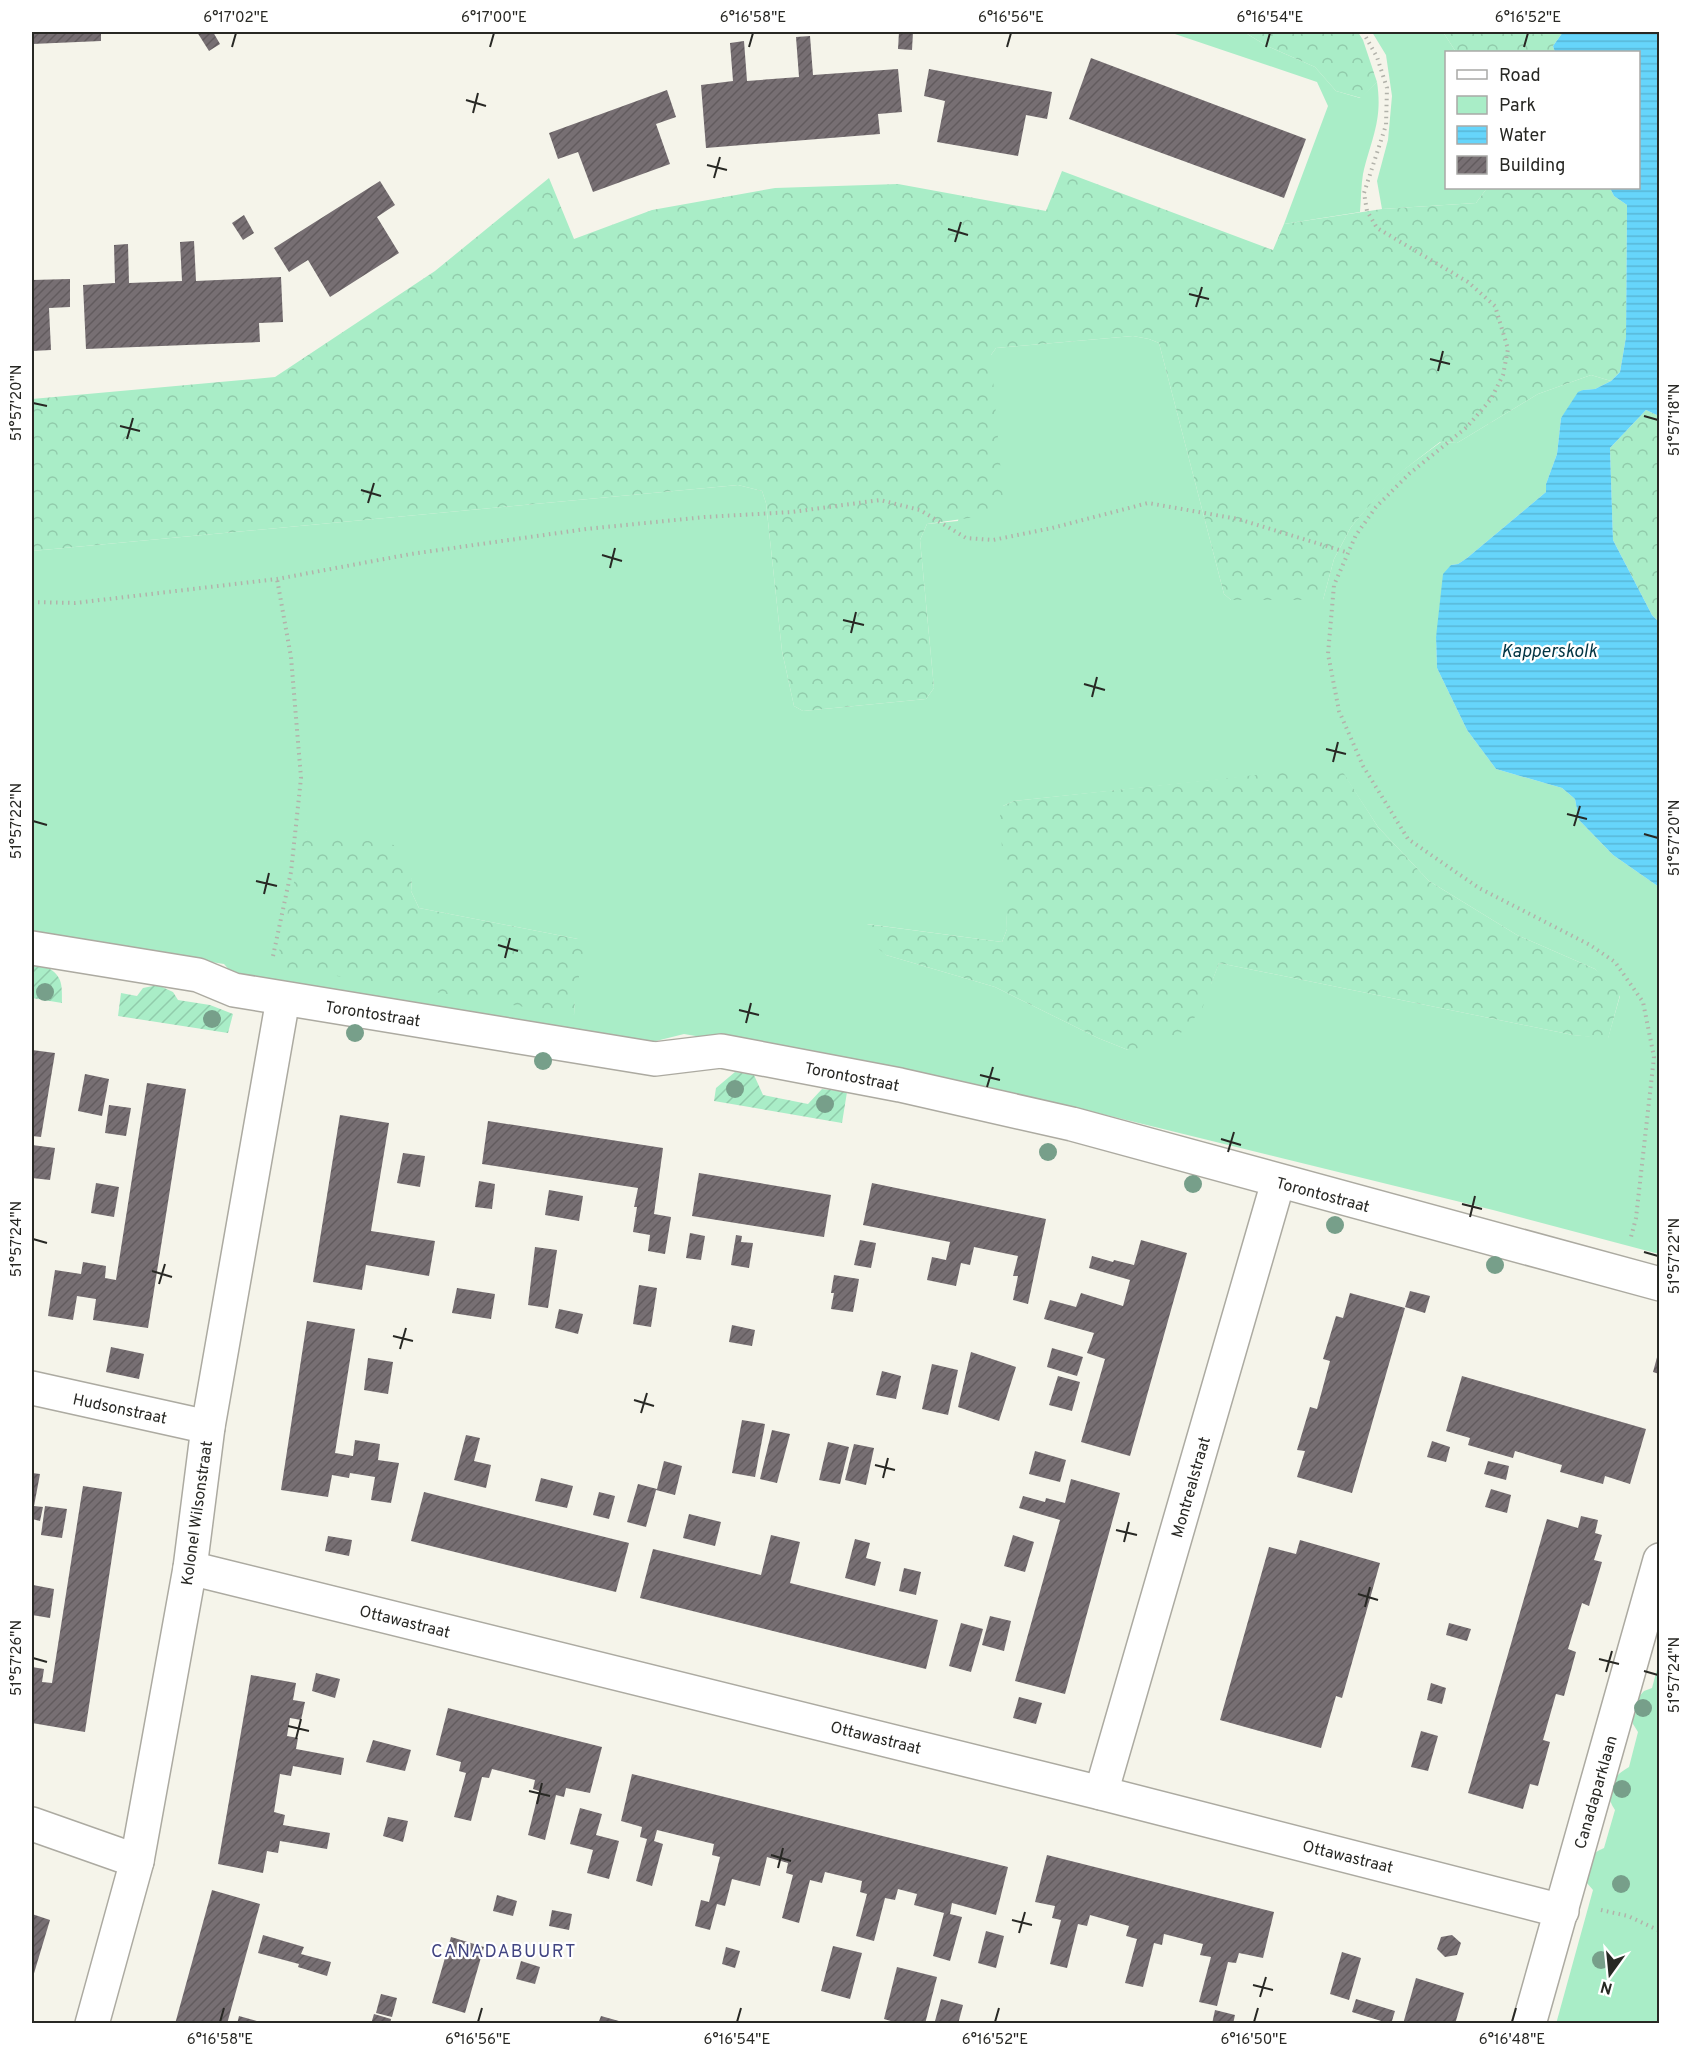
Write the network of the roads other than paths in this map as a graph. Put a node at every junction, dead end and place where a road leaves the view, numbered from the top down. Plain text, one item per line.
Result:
1 (32, 948) edge
2 (275, 997) junction
3 (1278, 1182) junction
4 (1659, 1284) edge
5 (32, 1388) edge
6 (208, 1427) junction
7 (1659, 1560) edge
8 (190, 1568) junction
9 (1101, 1793) junction
10 (32, 1824) edge
11 (137, 1861) junction
12 (1562, 1911) junction
13 (92, 2024) edge
14 (1529, 2024) edge

1 - 2 street, Torontostraat
2 - 3 street, Torontostraat
2 - 6 street, Kolonel Wilsonstraat
3 - 4 street, Torontostraat
3 - 9 street, Montrealstraat
5 - 6 street, Hudsonstraat
6 - 8 street, Kolonel Wilsonstraat
7 - 12 street, Canadaparklaan
8 - 9 street, Ottawastraat
8 - 11 street, Kolonel Wilsonstraat
9 - 12 street, Ottawastraat
10 - 11 street
11 - 13 street, Kolonel Wilsonstraat
12 - 14 street, Canadaparklaan

